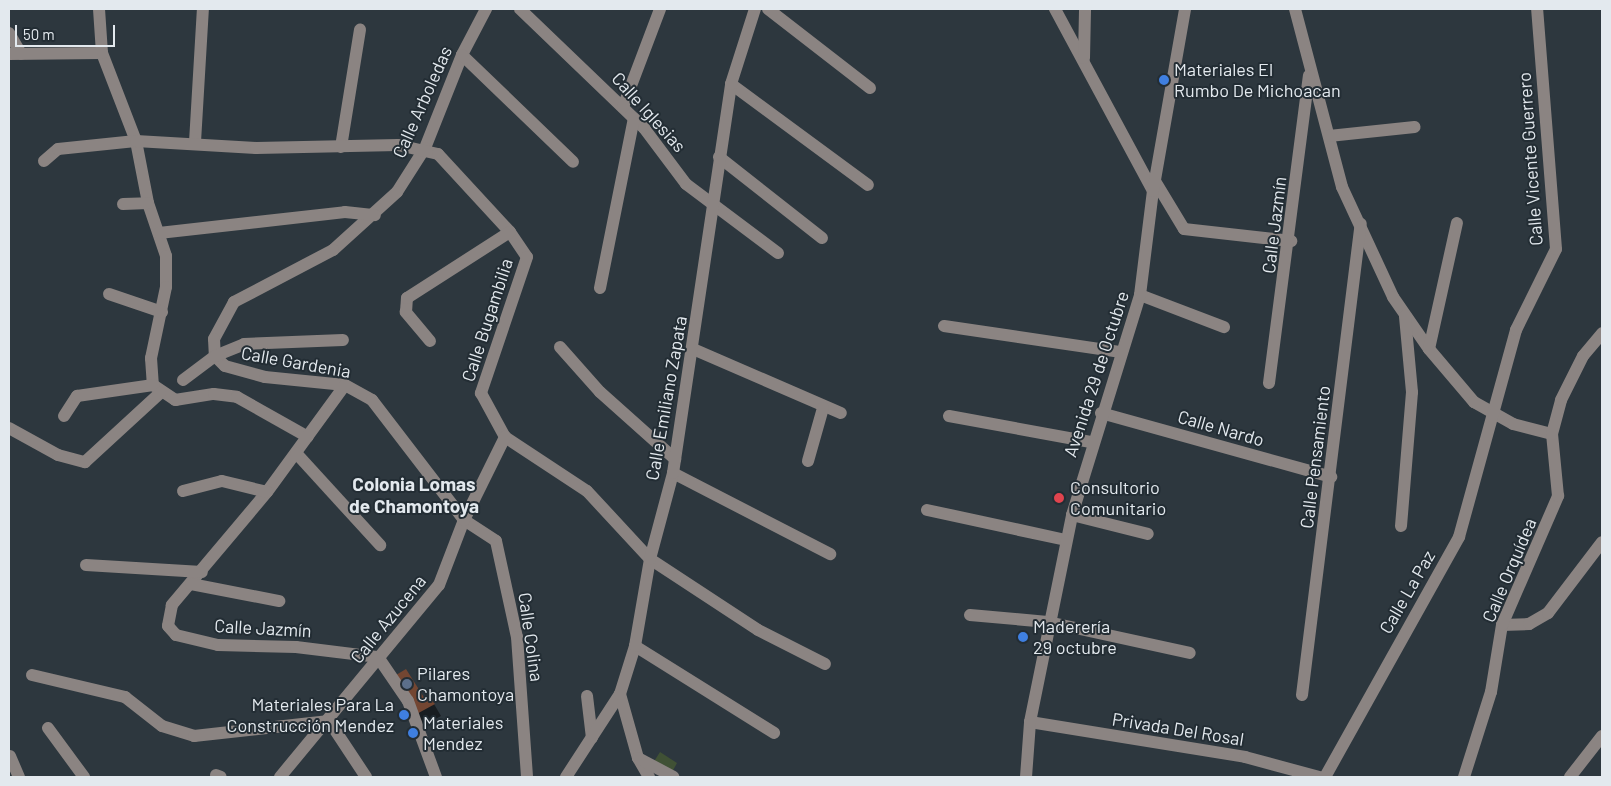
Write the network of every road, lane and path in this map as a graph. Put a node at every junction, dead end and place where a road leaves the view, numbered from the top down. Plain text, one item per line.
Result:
1 (98, 9) edge
2 (203, 9) edge
3 (486, 9) edge
4 (520, 9) edge
5 (660, 9) edge
6 (754, 9) edge
7 (768, 9) edge
8 (1055, 9) edge
9 (1085, 9) edge
10 (1184, 9) edge
11 (1295, 9) edge
12 (1537, 9) edge
13 (360, 30) dead end
14 (9, 33) edge
15 (102, 53) junction
16 (15, 54) edge
17 (462, 55) junction
18 (1084, 58) junction
19 (1310, 70) junction
20 (731, 84) junction
21 (870, 88) dead end
22 (623, 107) junction
23 (634, 118) junction
24 (1415, 127) dead end
25 (1329, 136) junction
26 (136, 141) junction
27 (195, 142) junction
28 (340, 147) junction
29 (425, 148) junction
30 (719, 156) junction
31 (44, 161) dead end
32 (573, 162) dead end
33 (868, 185) dead end
34 (1154, 186) junction
35 (148, 203) junction
36 (123, 204) dead end
37 (713, 209) junction
38 (375, 215) junction
39 (1457, 223) dead end
40 (1361, 224) junction
41 (510, 232) junction
42 (159, 233) junction
43 (822, 238) dead end
44 (1291, 241) junction
45 (778, 253) dead end
46 (600, 288) dead end
47 (109, 294) dead end
48 (1140, 295) junction
49 (162, 312) junction
50 (1405, 315) junction
51 (944, 326) dead end
52 (1224, 327) dead end
53 (1602, 333) edge
54 (344, 340) dead end
55 (430, 341) dead end
56 (560, 347) dead end
57 (693, 349) junction
58 (1429, 349) junction
59 (1121, 352) junction
60 (215, 356) junction
61 (183, 380) dead end
62 (1269, 383) dead end
63 (345, 385) junction
64 (156, 389) junction
65 (823, 408) junction
66 (841, 413) dead end
67 (1101, 413) junction
68 (1495, 415) junction
69 (64, 416) dead end
70 (949, 416) dead end
71 (9, 428) edge
72 (1548, 434) junction
73 (308, 437) junction
74 (506, 437) junction
75 (1092, 442) junction
76 (296, 452) junction
77 (675, 459) junction
78 (808, 461) dead end
79 (673, 473) junction
80 (1331, 477) junction
81 (183, 491) dead end
82 (267, 492) junction
83 (927, 510) dead end
84 (1072, 515) junction
85 (464, 520) junction
86 (1401, 526) dead end
87 (1148, 534) dead end
88 (1066, 540) junction
89 (1602, 542) edge
90 (380, 545) dead end
91 (830, 554) dead end
92 (650, 559) junction
93 (86, 565) dead end
94 (202, 572) junction
95 (191, 584) junction
96 (278, 600) dead end
97 (970, 615) dead end
98 (1048, 622) junction
99 (1502, 625) junction
100 (634, 646) junction
101 (1190, 653) dead end
102 (378, 657) junction
103 (825, 664) dead end
104 (32, 675) dead end
105 (620, 694) junction
106 (1302, 695) dead end
107 (587, 696) dead end
108 (330, 720) junction
109 (1030, 722) junction
110 (48, 728) dead end
111 (774, 733) dead end
112 (1602, 736) edge
113 (592, 738) junction
114 (10, 756) edge
115 (638, 758) junction
116 (19, 777) edge
117 (84, 777) edge
118 (280, 777) edge
119 (366, 777) edge
120 (435, 777) edge
121 (527, 777) edge
122 (566, 777) edge
123 (649, 777) edge
124 (673, 777) edge
125 (1026, 777) edge
126 (1319, 777) edge
127 (1325, 777) edge
128 (1464, 777) edge
129 (1570, 777) edge

1 - 15 street
2 - 27 street
3 - 17 street, Calle Arboledas
4 - 22 street, Calle Iglesias
5 - 22 street
6 - 20 street, Calle Emiliano Zapata
7 - 21 street
8 - 18 street
9 - 18 street
10 - 34 street, Avenida 29 de Octubre
11 - 19 street
12 - 68 street, Calle Vicente Guerrero
13 - 28 street
14 - 16 street
15 - 16 street
15 - 26 street
17 - 29 street, Calle Arboledas
17 - 32 street
18 - 34 street
19 - 25 street
19 - 44 street, Calle Jazmín
20 - 30 street, Calle Emiliano Zapata
20 - 33 street
22 - 23 street, Calle Iglesias
23 - 37 street, Calle Iglesias
23 - 46 street
24 - 25 street
25 - 40 street
26 - 27 street
26 - 31 street
26 - 35 street
27 - 28 street
28 - 29 street
29 - 38 street, Calle Arboledas
29 - 41 street, Calle Bugambilia
30 - 37 street, Calle Emiliano Zapata
30 - 43 street
34 - 44 street
34 - 48 street, Avenida 29 de Octubre
35 - 36 street
35 - 42 street
37 - 45 street, Calle Iglesias
37 - 57 street, Calle Emiliano Zapata
38 - 42 street
38 - 60 street, Calle Arboledas
39 - 58 street
40 - 50 street
40 - 80 street, Calle Pensamiento
41 - 55 street
41 - 74 street, Calle Bugambilia
42 - 49 street
44 - 62 street, Calle Jazmín
47 - 49 street
48 - 52 street
48 - 59 street, Avenida 29 de Octubre
49 - 64 street
50 - 58 street
50 - 86 street
51 - 59 street
53 - 72 street
54 - 60 street
56 - 77 street
57 - 65 street
57 - 77 street, Calle Emiliano Zapata
58 - 68 street
59 - 67 street, Avenida 29 de Octubre
60 - 61 street
60 - 63 street, Calle Gardenia
63 - 73 street, Calle Jazmín
63 - 85 street, Calle Gardenia
64 - 69 street
64 - 71 street
64 - 73 street
65 - 66 street
65 - 78 street
67 - 75 street, Avenida 29 de Octubre
67 - 80 street, Calle Nardo
68 - 72 street
68 - 127 street, Calle La Paz
70 - 75 street
72 - 99 street, Calle Orquídea
73 - 76 street, Calle Jazmín
74 - 85 street, Calle Azucena
74 - 92 street, Calle Bugambilia
75 - 84 street, Avenida 29 de Octubre
76 - 82 street, Calle Jazmín
76 - 90 street
77 - 79 street, Calle Emiliano Zapata
79 - 91 street
79 - 92 street, Calle Emiliano Zapata
80 - 106 street, Calle Pensamiento
81 - 82 street
82 - 94 street, Calle Jazmín
83 - 88 street
84 - 87 street
84 - 88 street, Avenida 29 de Octubre
85 - 102 street, Calle Azucena
85 - 121 street, Calle Colina
88 - 98 street, Avenida 29 de Octubre
89 - 99 street
92 - 100 street, Calle Emiliano Zapata
92 - 103 street, Calle Bugambilia
93 - 94 street
94 - 95 street, Calle Jazmín
95 - 96 street
95 - 102 street, Calle Jazmín
97 - 98 street
98 - 101 street
98 - 109 street, Avenida 29 de Octubre
99 - 128 street, Calle Orquídea
100 - 105 street, Calle Emiliano Zapata
100 - 111 street
102 - 108 street, Calle Azucena
102 - 120 street
104 - 108 street
105 - 113 street, Calle Emiliano Zapata
105 - 115 street
107 - 113 street
108 - 118 street, Calle Azucena
108 - 119 street
109 - 125 street, Avenida 29 de Octubre
109 - 126 street, Privada Del Rosal
110 - 117 street
112 - 129 street
113 - 122 street, Calle Emiliano Zapata
114 - 116 street
115 - 123 street
115 - 124 street

